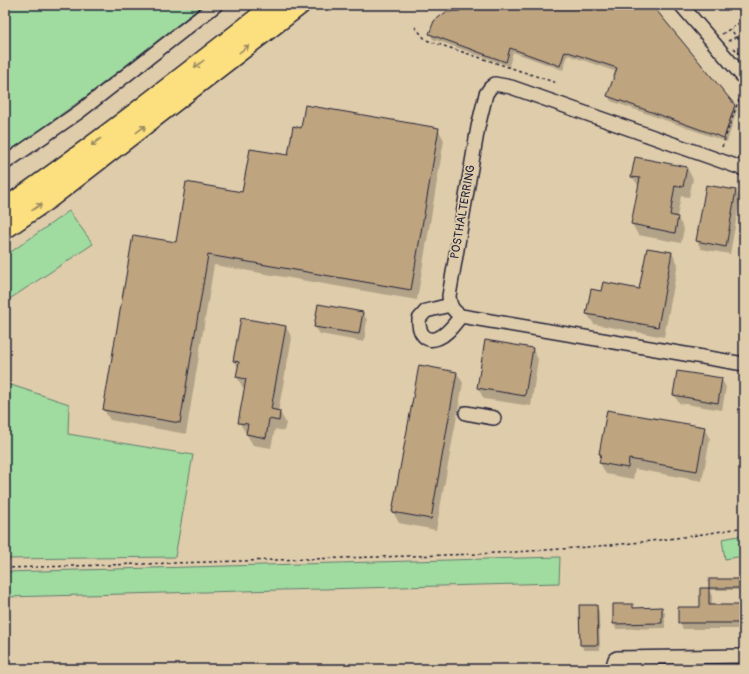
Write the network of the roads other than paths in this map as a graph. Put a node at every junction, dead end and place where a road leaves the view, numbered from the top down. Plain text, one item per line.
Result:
1 (216, 5) edge
2 (274, 5) edge
3 (300, 5) edge
4 (681, 5) edge
5 (744, 78) edge
6 (5, 163) edge
7 (744, 169) edge
8 (5, 208) edge
9 (5, 229) edge
10 (450, 305) junction
11 (461, 316) junction
12 (744, 364) edge
13 (466, 412) dead end
14 (494, 418) dead end
15 (744, 656) edge
16 (613, 664) edge

1 - 6 street
2 -> 8 highway
9 -> 3 highway
4 - 5 street
7 - 10 street, POSTHALTERRING
10 - 11 street
10 - 11 street
11 - 12 street
13 - 14 street
15 - 16 street

